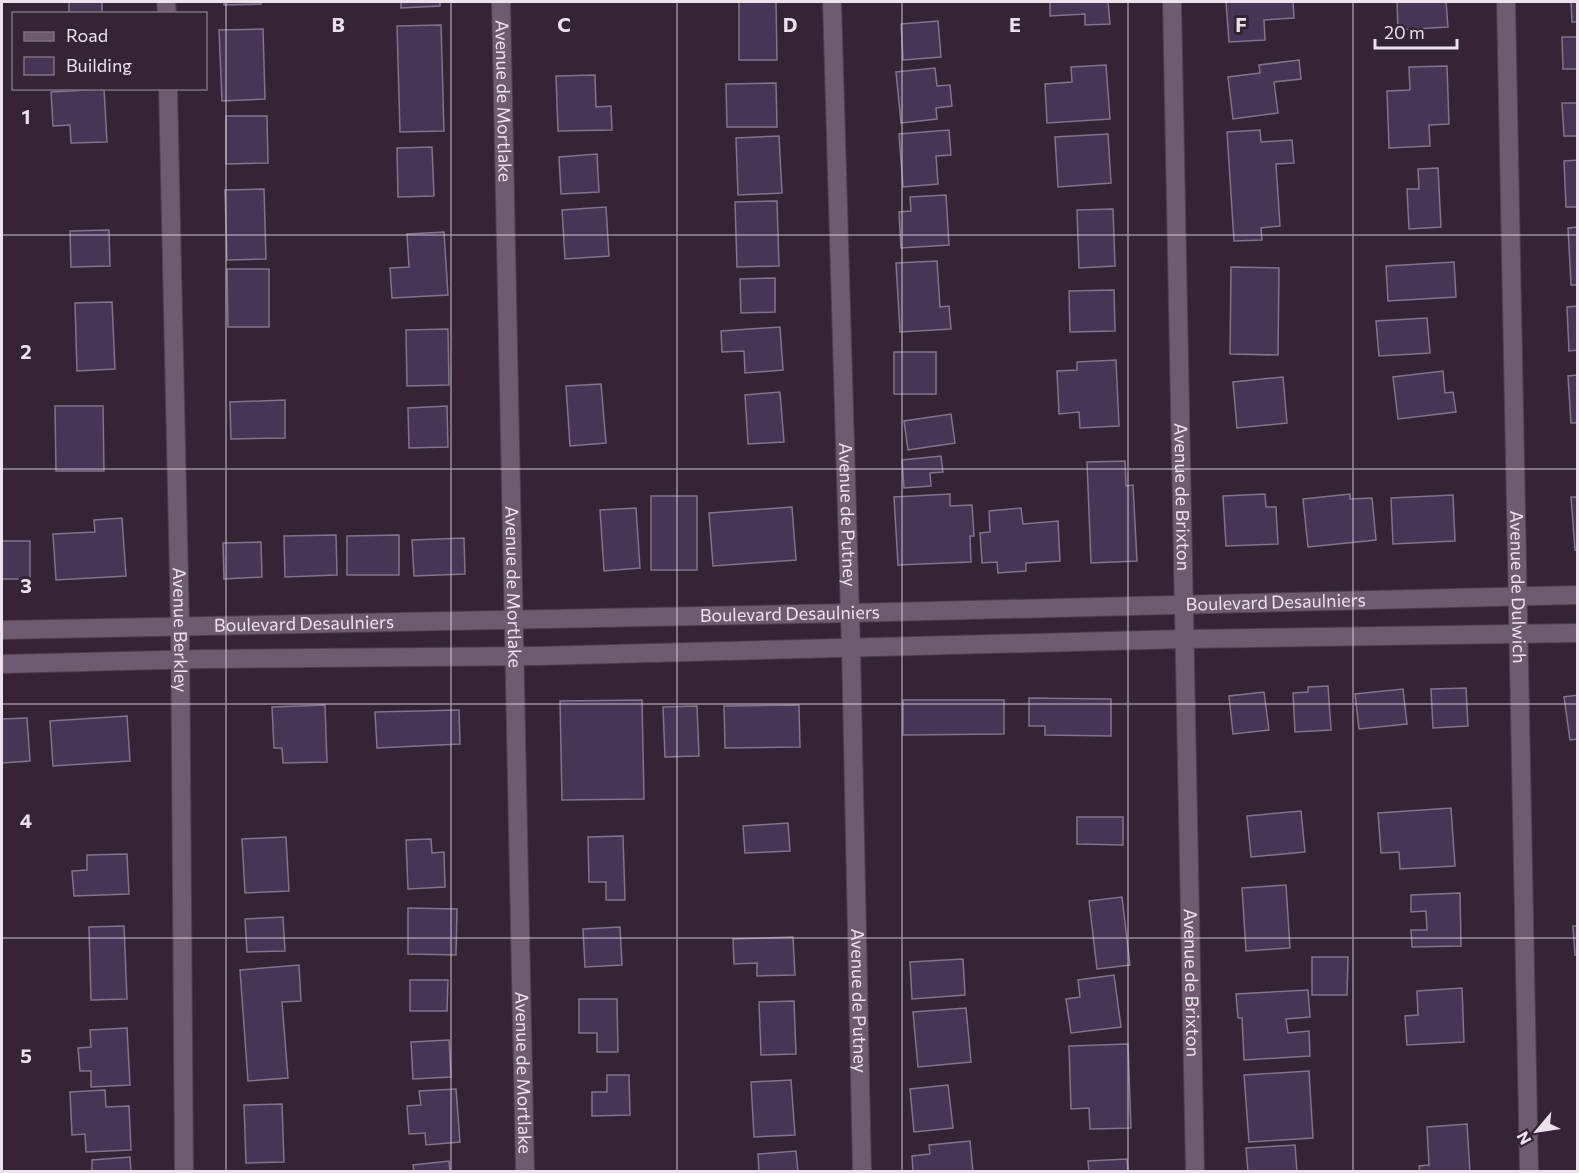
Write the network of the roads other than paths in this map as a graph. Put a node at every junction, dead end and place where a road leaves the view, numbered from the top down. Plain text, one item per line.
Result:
1 (501, 2) edge
2 (832, 2) edge
3 (1172, 2) edge
4 (1506, 2) edge
5 (168, 90) edge
6 (1578, 595) edge
7 (1518, 596) junction
8 (1184, 604) junction
9 (850, 613) junction
10 (515, 619) junction
11 (180, 625) junction
12 (2, 630) edge
13 (1578, 633) edge
14 (1519, 635) junction
15 (1184, 639) junction
16 (851, 648) junction
17 (515, 657) junction
18 (180, 660) junction
19 (2, 664) edge
20 (184, 1172) edge
21 (525, 1172) edge
22 (862, 1172) edge
23 (1195, 1172) edge
24 (1529, 1172) edge

1 - 10 street, Avenue de Mortlake
2 - 9 street, Avenue de Putney
3 - 8 street, Avenue de Brixton
4 - 7 street, Avenue de Dulwich
5 - 11 street, Avenue Berkley
6 - 7 street, Boulevard Desaulniers
7 - 8 street, Boulevard Desaulniers
7 - 14 street, Avenue de Dulwich
8 - 9 street, Boulevard Desaulniers
8 - 15 street, Avenue de Brixton
9 - 10 street, Boulevard Desaulniers
9 - 16 street, Avenue de Putney
10 - 11 street, Boulevard Desaulniers
10 - 17 street, Avenue de Mortlake
11 - 12 street, Boulevard Desaulniers
11 - 18 street, Avenue Berkley
13 - 14 street, Boulevard Desaulniers
14 - 15 street, Boulevard Desaulniers
14 - 24 street, Avenue de Dulwich
15 - 16 street, Boulevard Desaulniers
15 - 23 street, Avenue de Brixton
16 - 17 street, Boulevard Desaulniers
16 - 22 street, Avenue de Putney
17 - 18 street, Boulevard Desaulniers
17 - 21 street, Avenue de Mortlake
18 - 19 street, Boulevard Desaulniers
18 - 20 street, Avenue Berkley

